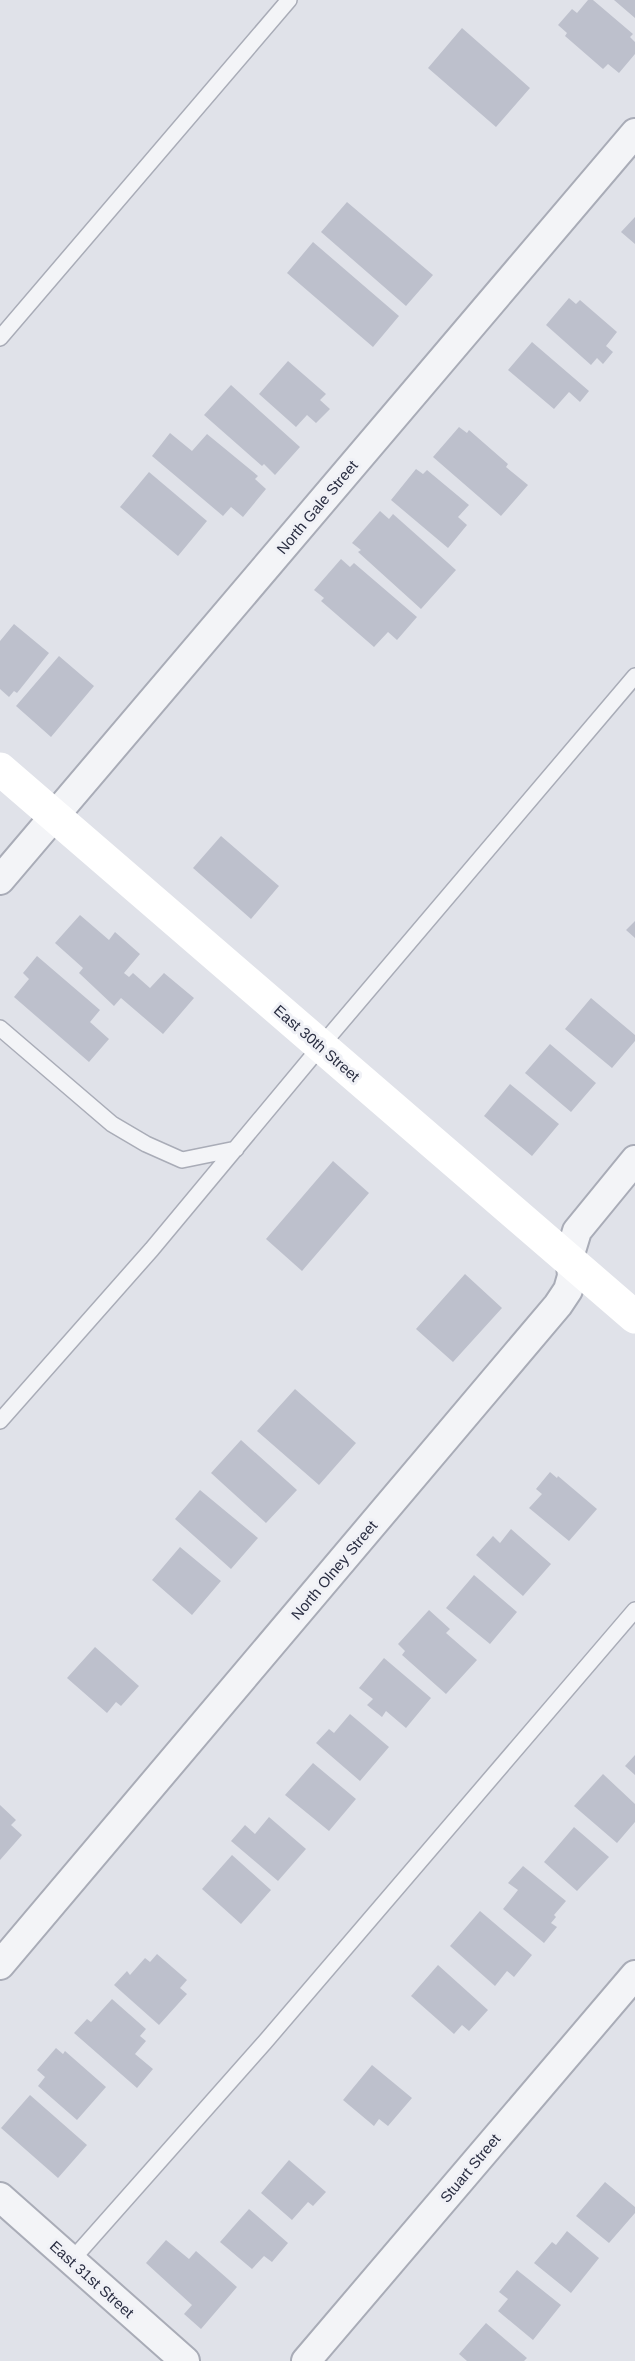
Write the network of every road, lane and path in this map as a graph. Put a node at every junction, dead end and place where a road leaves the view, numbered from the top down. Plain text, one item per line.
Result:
1 (289, 0) edge
2 (635, 133) edge
3 (0, 338) edge
4 (635, 675) edge
5 (0, 769) edge
6 (54, 817) junction
7 (0, 880) edge
8 (0, 1028) edge
9 (321, 1046) junction
10 (236, 1149) junction
11 (635, 1160) edge
12 (571, 1262) junction
13 (635, 1317) edge
14 (0, 1421) edge
15 (635, 1610) edge
16 (0, 1965) edge
17 (635, 1975) edge
18 (0, 2198) edge
19 (71, 2261) junction
20 (185, 2361) edge
21 (306, 2361) edge

1 - 3 lane
2 - 6 street, North Gale Street
4 - 9 lane
5 - 6 main road, East 30th Street
6 - 7 street, North Gale Street
6 - 9 main road, East 30th Street
8 - 10 lane
9 - 10 lane
9 - 12 main road, East 30th Street
10 - 14 lane
11 - 12 street, North Olney Street
12 - 13 main road, East 30th Street
12 - 16 street, North Olney Street
15 - 19 lane
17 - 21 street, Stuart Street
18 - 19 street, East 31st Street
19 - 20 street, East 31st Street

